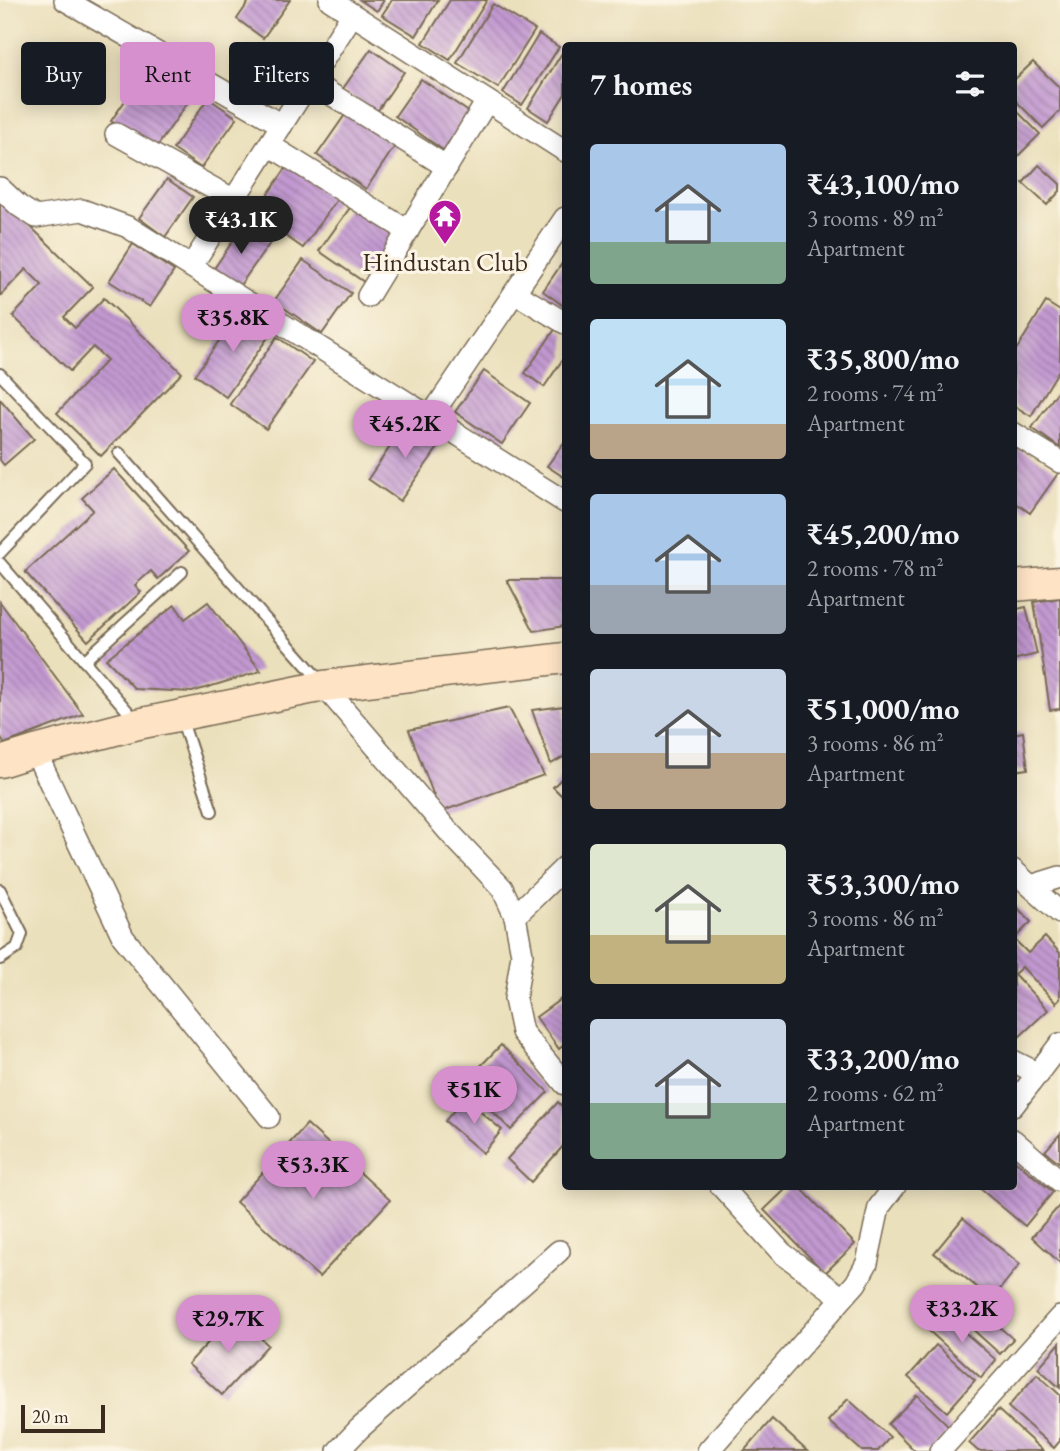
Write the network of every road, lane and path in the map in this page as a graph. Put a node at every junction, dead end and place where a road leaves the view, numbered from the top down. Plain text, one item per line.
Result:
1 (65, 0) edge
2 (330, 0) edge
3 (352, 15) junction
4 (334, 43) edge
5 (334, 96) edge
6 (487, 102) junction
7 (295, 105) edge
8 (282, 125) junction
9 (116, 134) dead end
10 (269, 145) junction
11 (562, 150) edge
12 (447, 167) junction
13 (0, 188) edge
14 (234, 200) junction
15 (562, 222) edge
16 (408, 230) junction
17 (192, 265) junction
18 (515, 293) junction
19 (368, 296) dead end
20 (562, 321) edge
21 (0, 373) edge
22 (431, 416) junction
23 (1017, 435) edge
24 (119, 453) dead end
25 (1060, 462) edge
26 (562, 500) edge
27 (0, 553) edge
28 (0, 564) edge
29 (182, 572) dead end
30 (1060, 582) edge
31 (1017, 586) edge
32 (562, 658) edge
33 (84, 661) junction
34 (324, 685) junction
35 (180, 716) junction
36 (138, 724) junction
37 (35, 751) junction
38 (0, 762) edge
39 (212, 811) dead end
40 (562, 870) edge
41 (1017, 874) edge
42 (1060, 877) edge
43 (1031, 886) junction
44 (0, 890) edge
45 (1060, 913) edge
46 (515, 916) junction
47 (0, 958) edge
48 (1060, 1044) edge
49 (1017, 1063) edge
50 (1039, 1074) junction
51 (562, 1080) edge
52 (1017, 1101) edge
53 (270, 1117) dead end
54 (1017, 1143) edge
55 (1060, 1181) edge
56 (725, 1190) edge
57 (892, 1190) edge
58 (559, 1251) dead end
59 (841, 1297) junction
60 (1060, 1317) edge
61 (338, 1451) edge
62 (708, 1451) edge
63 (940, 1451) edge

1 - 8 street
2 - 3 street
3 - 4 street
3 - 6 street
5 - 12 street
6 - 11 street
6 - 12 street
7 - 8 street
8 - 10 street
9 - 14 street
10 - 14 street
10 - 16 street
12 - 16 street
13 - 17 street
14 - 17 street
15 - 18 street
16 - 19 street
17 - 22 street
18 - 20 street
18 - 22 street
21 - 27 lane
22 - 26 street
23 - 25 street
24 - 34 lane
28 - 33 lane
29 - 33 lane
30 - 31 main road
32 - 34 main road
33 - 36 lane
34 - 35 main road
34 - 46 street
35 - 36 main road
35 - 39 lane
36 - 37 main road
37 - 38 main road
37 - 53 street
40 - 46 street
41 - 43 street
42 - 43 street
43 - 45 street
44 - 47 lane
46 - 51 street
48 - 50 street
49 - 50 street
50 - 52 street
54 - 55 street
56 - 59 street
57 - 59 street
58 - 61 street
59 - 62 street
60 - 63 street

